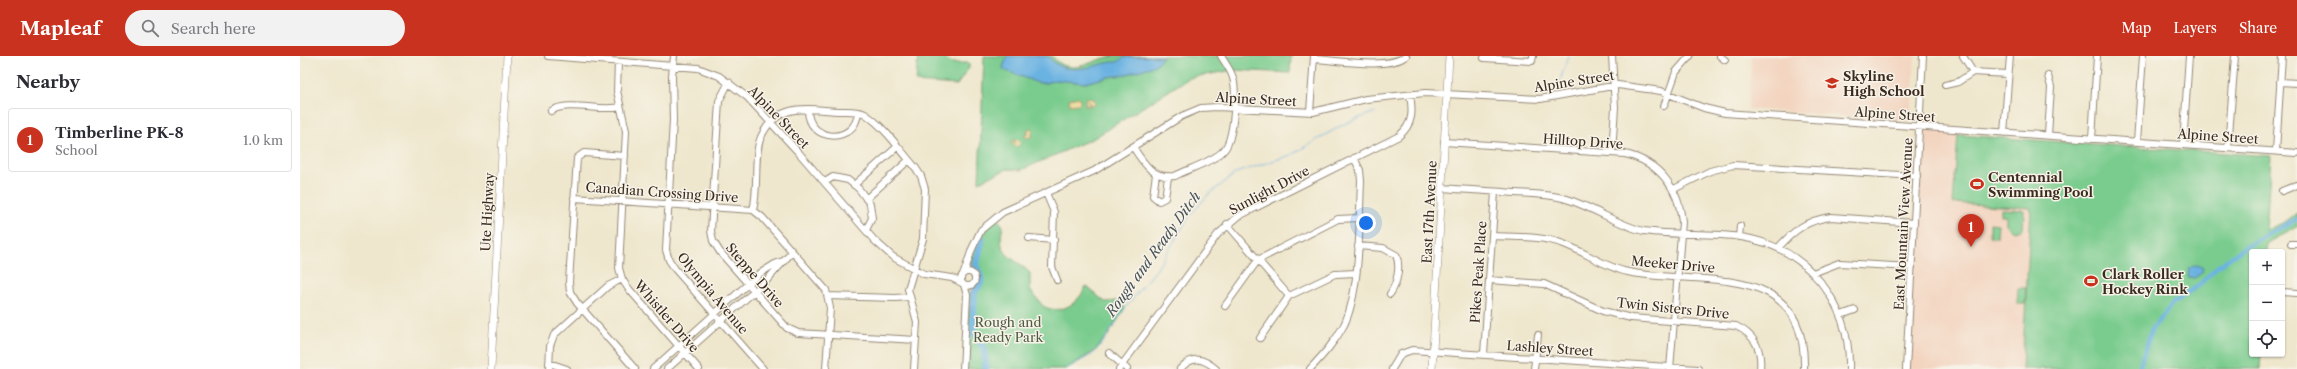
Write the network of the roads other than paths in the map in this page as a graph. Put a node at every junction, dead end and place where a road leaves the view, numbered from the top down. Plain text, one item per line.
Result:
1 (507, 56) edge
2 (548, 56) edge
3 (674, 56) edge
4 (1221, 56) edge
5 (1406, 56) edge
6 (1449, 56) edge
7 (1533, 56) edge
8 (1612, 56) edge
9 (1690, 56) edge
10 (1923, 56) edge
11 (1963, 56) edge
12 (2010, 56) edge
13 (2097, 56) edge
14 (2144, 56) edge
15 (2189, 56) edge
16 (2234, 56) edge
17 (2282, 56) edge
18 (1314, 57) edge
19 (1485, 57) edge
20 (1357, 59) edge
21 (618, 62) junction
22 (674, 66) junction
23 (1974, 72) junction
24 (2007, 74) junction
25 (2048, 76) dead end
26 (729, 82) junction
27 (2280, 82) junction
28 (2297, 83) edge
29 (1614, 85) junction
30 (1945, 85) dead end
31 (1447, 93) junction
32 (1668, 93) junction
33 (1410, 95) junction
34 (1664, 106) dead end
35 (620, 107) junction
36 (1233, 108) junction
37 (808, 109) junction
38 (551, 111) dead end
39 (858, 112) junction
40 (1310, 112) junction
41 (771, 123) junction
42 (1920, 127) junction
43 (2004, 132) junction
44 (2048, 136) junction
45 (2092, 139) junction
46 (1444, 142) junction
47 (2137, 142) junction
48 (2183, 145) junction
49 (897, 147) junction
50 (1133, 147) junction
51 (2228, 148) junction
52 (2276, 151) junction
53 (1612, 153) junction
54 (2297, 153) edge
55 (625, 156) junction
56 (1354, 158) junction
57 (909, 160) junction
58 (1156, 174) junction
59 (1917, 176) junction
60 (1168, 177) junction
61 (825, 182) junction
62 (854, 185) junction
63 (2297, 185) edge
64 (1442, 188) junction
65 (1674, 189) junction
66 (2282, 191) dead end
67 (1495, 192) junction
68 (1046, 193) junction
69 (574, 198) junction
70 (866, 199) junction
71 (622, 201) junction
72 (668, 204) junction
73 (713, 206) junction
74 (753, 210) junction
75 (1360, 218) junction
76 (1914, 223) junction
77 (1227, 224) junction
78 (1740, 226) dead end
79 (866, 230) junction
80 (1681, 233) junction
81 (1492, 236) junction
82 (1739, 237) junction
83 (1029, 238) dead end
84 (1054, 240) junction
85 (1358, 246) junction
86 (1778, 248) junction
87 (792, 252) junction
88 (1258, 260) junction
89 (783, 261) junction
90 (968, 264) junction
91 (1912, 268) junction
92 (914, 270) junction
93 (1813, 272) junction
94 (972, 273) junction
95 (963, 274) junction
96 (1356, 274) junction
97 (1677, 277) junction
98 (952, 278) junction
99 (622, 279) junction
100 (1057, 280) dead end
101 (1489, 280) junction
102 (749, 284) junction
103 (963, 284) junction
104 (973, 284) junction
105 (755, 291) junction
106 (2285, 292) edge
107 (2297, 293) edge
108 (1390, 294) dead end
109 (828, 296) junction
110 (909, 296) junction
111 (967, 296) junction
112 (1289, 296) junction
113 (1225, 306) dead end
114 (582, 309) junction
115 (1855, 310) dead end
116 (715, 314) junction
117 (1841, 315) junction
118 (1673, 321) junction
119 (721, 322) junction
120 (828, 335) junction
121 (1538, 336) dead end
122 (1260, 338) dead end
123 (916, 340) junction
124 (679, 346) junction
125 (1433, 350) junction
126 (685, 353) junction
127 (1110, 353) dead end
128 (1484, 354) junction
129 (1536, 358) junction
130 (1580, 361) junction
131 (549, 366) edge
132 (1624, 366) edge
133 (1123, 368) edge
134 (1670, 368) edge
135 (491, 369) edge
136 (567, 369) edge
137 (635, 369) edge
138 (653, 369) edge
139 (667, 369) edge
140 (699, 369) edge
141 (763, 369) edge
142 (826, 369) edge
143 (914, 369) edge
144 (963, 369) edge
145 (1180, 369) edge
146 (1216, 369) edge
147 (1310, 369) edge
148 (1392, 369) edge
149 (1432, 369) edge
150 (1534, 369) edge
151 (1579, 369) edge
152 (1698, 369) edge
153 (1760, 369) edge
154 (1804, 369) edge
155 (1849, 369) edge
156 (1906, 369) edge

1 - 135 main road, Ute Highway
2 - 21 street, Alpine Street
3 - 22 street, Olympia Avenue
4 - 36 street
5 - 20 street
6 - 31 main road, East 17th Avenue
7 - 19 street
8 - 29 street
9 - 32 street
10 - 42 street, East Mountain View Avenue
11 - 23 street
12 - 24 street
13 - 45 street
14 - 47 street
15 - 48 street
16 - 51 street
17 - 27 street
18 - 20 street
18 - 40 street
21 - 22 street, Alpine Street
21 - 35 street, Whistler Drive
22 - 26 street, Alpine Street
22 - 72 street, Olympia Avenue
23 - 24 street
23 - 30 street
24 - 43 street
25 - 44 street
26 - 41 street, Alpine Street
26 - 73 street, Steppe Drive
27 - 28 street
27 - 52 street
29 - 31 street, Alpine Street
29 - 32 street, Alpine Street
29 - 53 street
31 - 33 street, Alpine Street
31 - 46 main road, East 17th Avenue
32 - 34 street
32 - 42 street, Alpine Street
33 - 40 street, Alpine Street
33 - 56 street, Sunlight Drive
35 - 38 street
35 - 55 street, Whistler Drive
36 - 40 street, Alpine Street
36 - 50 street, Alpine Street
36 - 60 street
37 - 39 street
37 - 39 street
37 - 41 street
39 - 49 street
41 - 61 street, Alpine Street
41 - 74 street
42 - 43 street, Alpine Street
42 - 59 street, East Mountain View Avenue
43 - 44 street, Alpine Street
44 - 45 street, Alpine Street
45 - 47 street, Alpine Street
46 - 53 street, Hilltop Drive
46 - 64 main road, East 17th Avenue
47 - 48 street, Alpine Street
48 - 51 street, Alpine Street
49 - 57 street
49 - 62 street
50 - 58 street
50 - 68 street, Alpine Street
51 - 52 street, Alpine Street
52 - 54 street, Alpine Street
53 - 65 street, Hilltop Drive
55 - 69 street
55 - 71 street, Whistler Drive
56 - 75 street
56 - 77 street, Sunlight Drive
57 - 70 street
57 - 92 street
58 - 60 street
58 - 60 street
59 - 65 street
59 - 76 street, East Mountain View Avenue
61 - 62 street
61 - 79 street, Alpine Street
62 - 70 street
63 - 66 street
64 - 67 street
64 - 125 main road, East 17th Avenue
65 - 80 street
67 - 80 street
67 - 81 street, Pikes Peak Place
68 - 84 street
68 - 90 street, Alpine Street
69 - 71 street, Canadian Crossing Drive
69 - 114 street
70 - 79 street
71 - 72 street, Canadian Crossing Drive
71 - 99 street, Whistler Drive
72 - 73 street, Canadian Crossing Drive
72 - 116 street, Olympia Avenue
73 - 74 street, Canadian Crossing Drive
73 - 102 street, Steppe Drive
74 - 87 street, Canadian Crossing Drive
75 - 85 street
75 - 88 street
76 - 86 street
76 - 91 street, East Mountain View Avenue
77 - 88 street
77 - 133 street, Sunlight Drive
78 - 82 street
79 - 92 street, Alpine Street
80 - 82 street
80 - 97 street
81 - 97 street, Meeker Drive
81 - 101 street, Pikes Peak Place
82 - 86 street
83 - 84 street
84 - 100 street
85 - 96 street
85 - 108 street
86 - 93 street
87 - 89 street
87 - 109 street, Canadian Crossing Drive
88 - 112 street
88 - 113 street
89 - 102 street
89 - 105 street
90 - 94 street
90 - 95 street
91 - 93 street
91 - 156 street, East Mountain View Avenue
92 - 98 street, Alpine Street
92 - 110 street
93 - 117 street
94 - 95 street
94 - 104 street
95 - 98 street, Alpine Street
95 - 103 street
96 - 112 street
96 - 147 street
97 - 118 street
97 - 154 street, Meeker Drive
98 - 103 street, Alpine Street
99 - 114 street
99 - 124 street, Whistler Drive
101 - 118 street, Twin Sisters Drive
101 - 128 street, Pikes Peak Place
102 - 105 street, Steppe Drive
102 - 116 street
103 - 104 street
103 - 111 street
104 - 111 street
105 - 119 street
105 - 120 street, Steppe Drive
106 - 107 street
109 - 110 street
109 - 120 street
110 - 123 street
111 - 144 street
112 - 122 street
114 - 131 street
114 - 137 street
115 - 117 street
116 - 119 street, Olympia Avenue
116 - 124 street
117 - 155 street
118 - 134 street
118 - 153 street, Twin Sisters Drive
119 - 126 street
119 - 141 street, Olympia Avenue
120 - 123 street, Steppe Drive
120 - 142 street
121 - 129 street
123 - 143 street
124 - 126 street, Whistler Drive
124 - 138 street
125 - 128 street, Lashley Street
125 - 148 street, Lashley Street
125 - 149 main road, East 17th Avenue
126 - 139 street
126 - 140 street, Whistler Drive
127 - 133 street
128 - 129 street, Lashley Street
129 - 130 street, Lashley Street
129 - 150 street
130 - 132 street, Lashley Street
130 - 151 street
131 - 136 street
132 - 134 street, Lashley Street
134 - 152 street, Lashley Street
145 - 146 street

